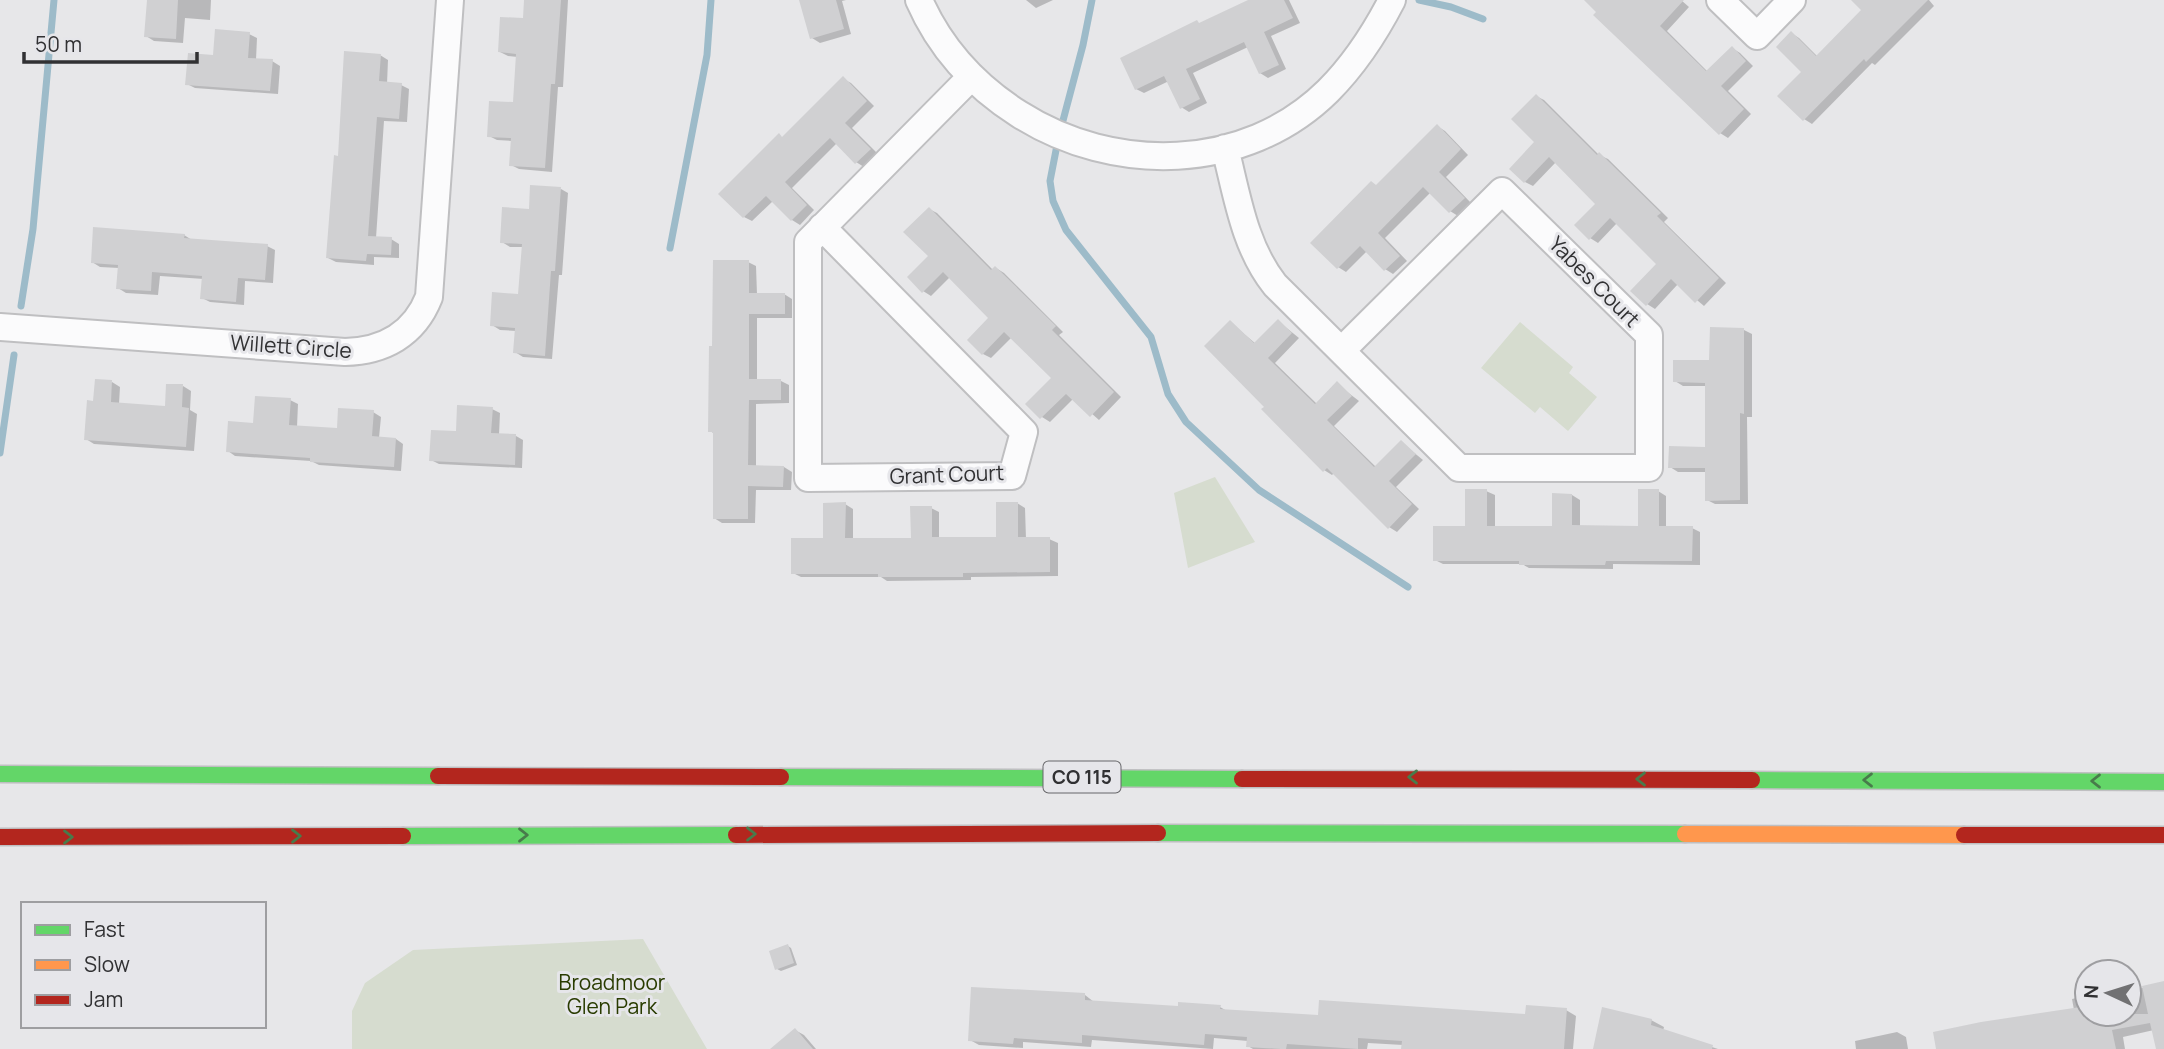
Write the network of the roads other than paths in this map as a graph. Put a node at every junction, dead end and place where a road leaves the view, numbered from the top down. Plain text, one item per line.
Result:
1 (450, 0) edge
2 (919, 0) edge
3 (1392, 0) edge
4 (1720, 0) edge
5 (1792, 0) edge
6 (971, 77) junction
7 (1225, 148) junction
8 (822, 227) junction
9 (0, 327) edge
10 (1342, 350) junction
11 (0, 774) edge
12 (2164, 782) edge
13 (2164, 835) edge
14 (0, 837) edge

1 - 9 street, Willett Circle
2 - 6 street
3 - 7 street
4 - 5 street
6 - 7 street
6 - 8 street, Grant Court
7 - 10 street, Yabes Court
8 - 8 street, Grant Court
10 - 10 street, Yabes Court
12 -> 11 highway, CO 115
14 -> 13 highway

